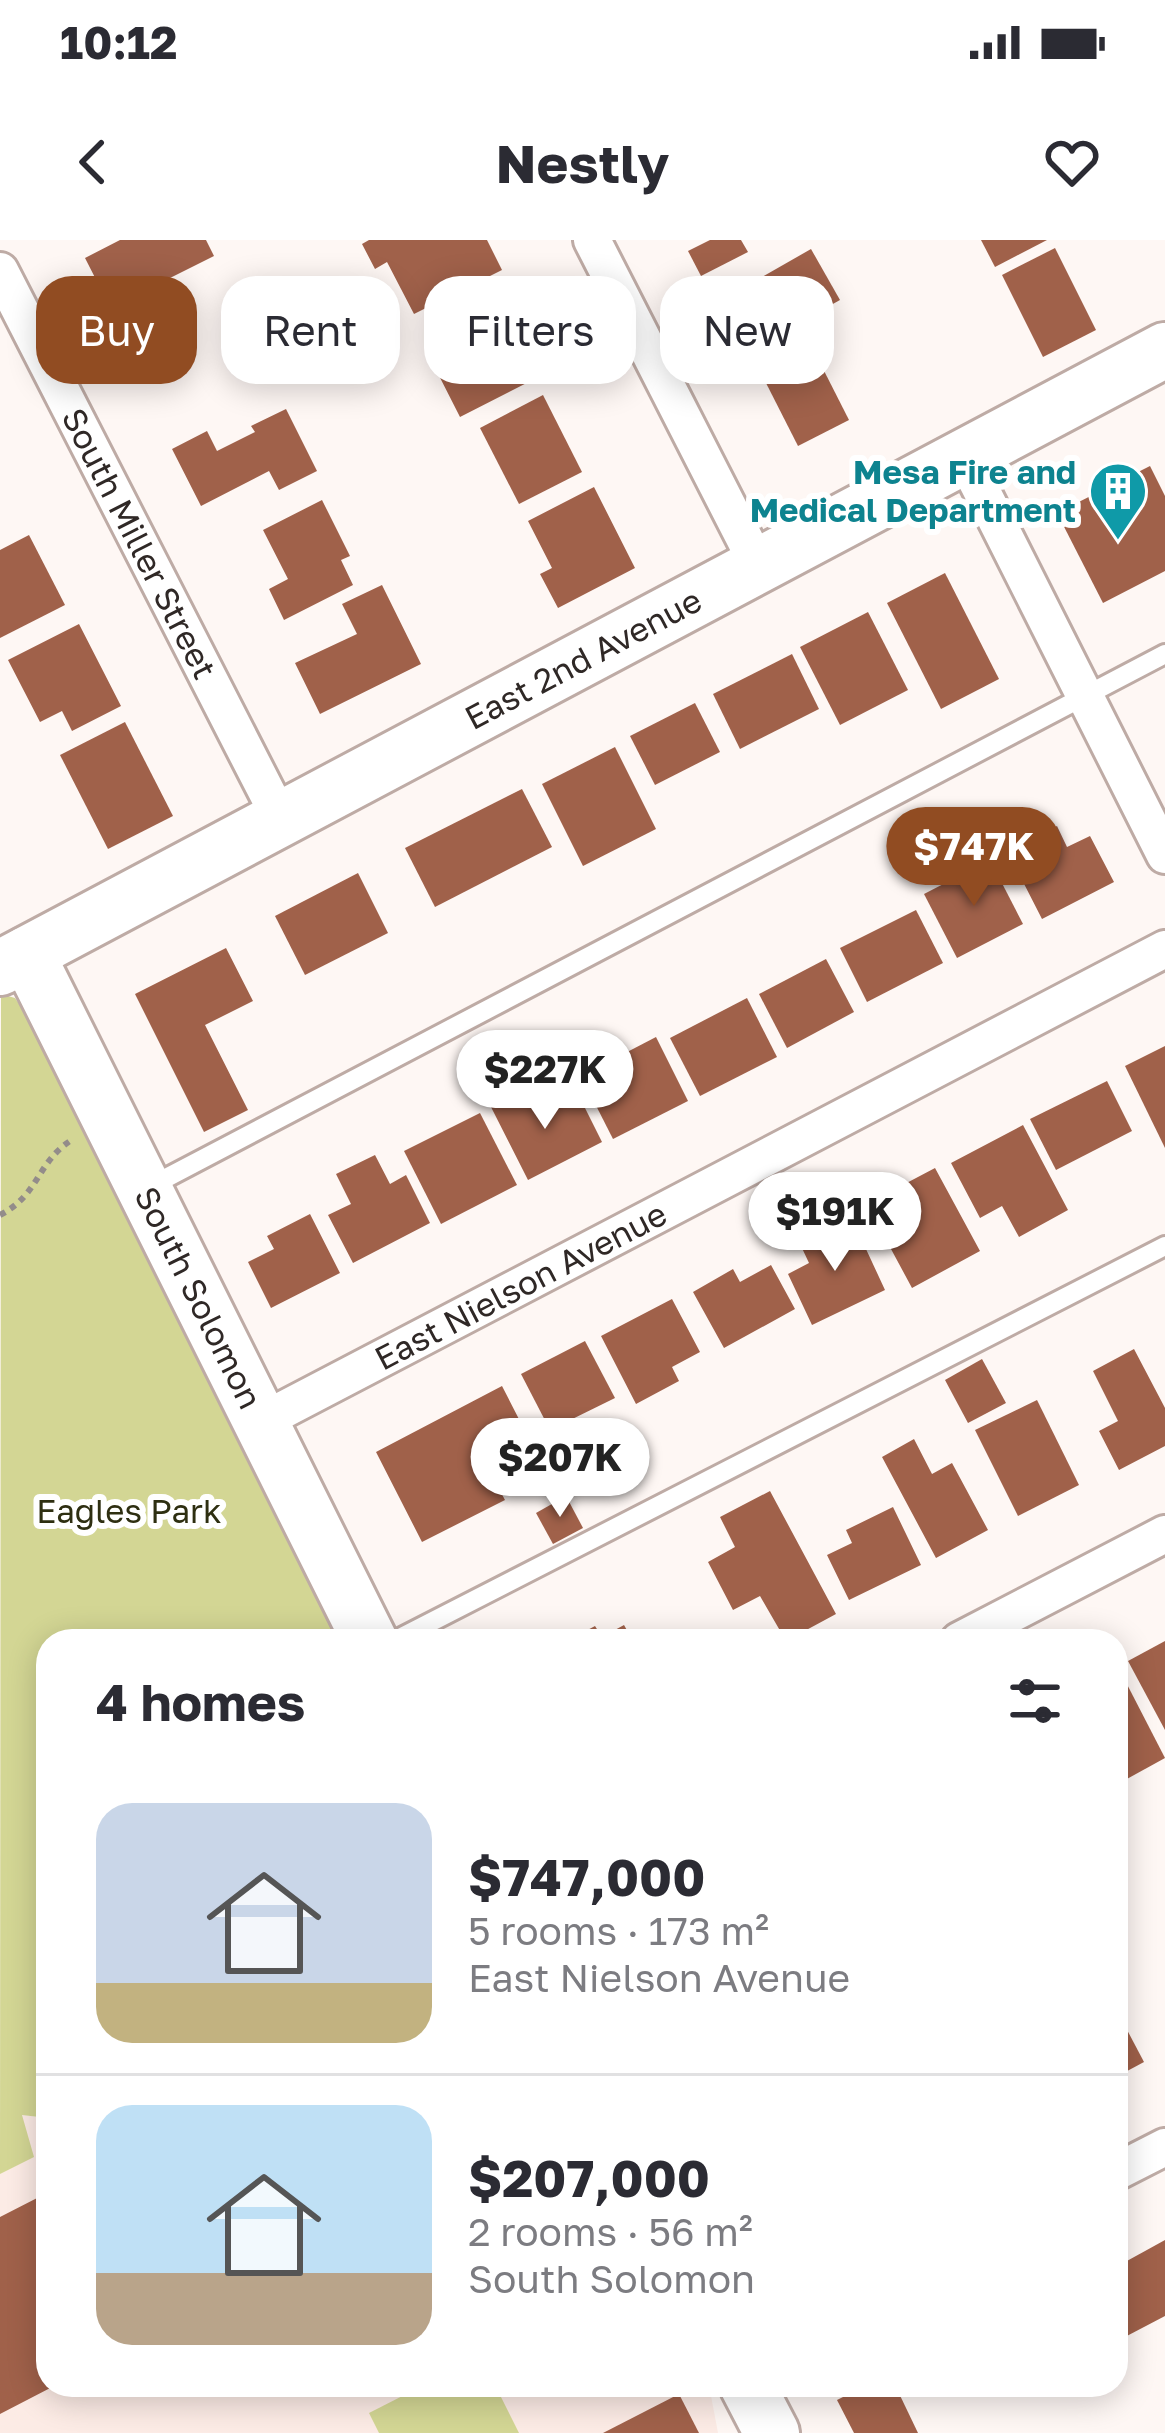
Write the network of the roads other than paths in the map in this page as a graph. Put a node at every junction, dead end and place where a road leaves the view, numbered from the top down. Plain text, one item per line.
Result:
1 (592, 240) edge
2 (0, 271) edge
3 (1165, 350) edge
4 (964, 456) junction
5 (759, 566) junction
6 (1165, 654) edge
7 (1085, 695) junction
8 (280, 818) junction
9 (1165, 855) edge
10 (1165, 950) edge
11 (14, 961) edge
12 (144, 1189) junction
13 (1165, 1246) edge
14 (260, 1422) junction
15 (1165, 1534) edge
16 (364, 1629) edge
17 (417, 1629) edge
18 (982, 1629) edge
19 (1165, 2147) edge
20 (1128, 2166) edge
21 (753, 2397) edge
22 (772, 2433) edge

1 - 5 street
2 - 8 street, South Miller Street
3 - 4 street, East 2nd Avenue
4 - 5 street, East 2nd Avenue
4 - 7 street
5 - 8 street, East 2nd Avenue
6 - 7 lane
7 - 9 street
7 - 12 lane
8 - 11 street, East 2nd Avenue
10 - 14 street, East Nielson Avenue
11 - 12 street, South Solomon
12 - 14 street, South Solomon
13 - 17 lane
14 - 16 street, South Solomon
15 - 18 street
19 - 20 street
21 - 22 street

